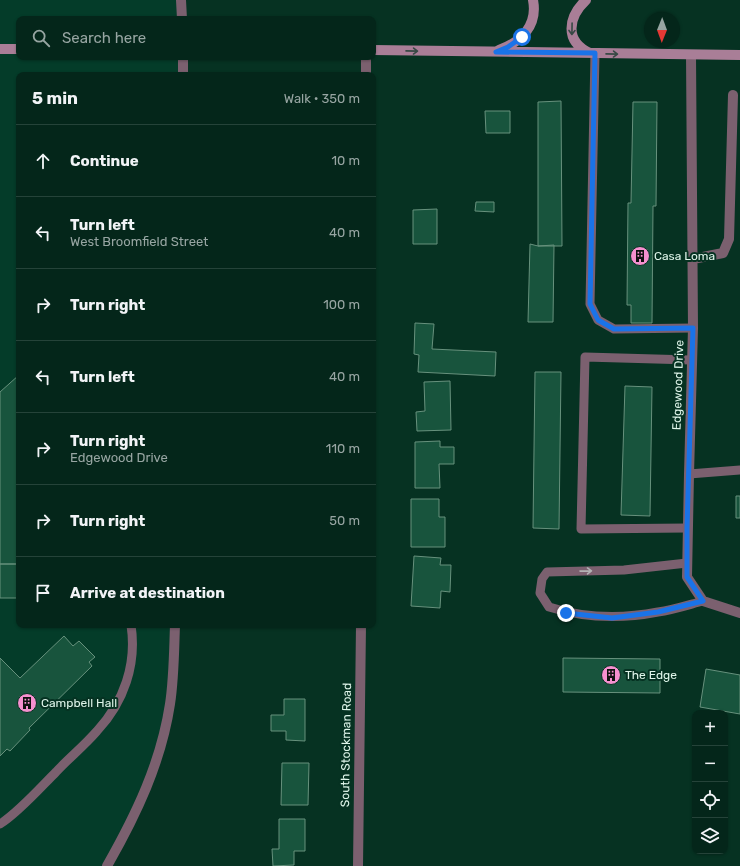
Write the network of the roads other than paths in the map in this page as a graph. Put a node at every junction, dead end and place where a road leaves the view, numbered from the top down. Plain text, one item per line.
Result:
1 (181, 0) edge
2 (533, 0) edge
3 (586, 0) edge
4 (182, 16) edge
5 (0, 48) edge
6 (16, 49) edge
7 (376, 50) edge
8 (496, 52) junction
9 (593, 53) junction
10 (691, 54) junction
11 (740, 55) edge
12 (183, 60) edge
13 (366, 60) edge
14 (183, 72) edge
15 (366, 72) edge
16 (733, 95) dead end
17 (693, 259) junction
18 (693, 328) junction
19 (691, 360) junction
20 (740, 470) edge
21 (689, 474) junction
22 (687, 528) junction
23 (687, 563) junction
24 (703, 601) junction
25 (740, 613) edge
26 (131, 628) edge
27 (175, 628) edge
28 (361, 628) edge
29 (0, 824) edge
30 (107, 866) edge
31 (358, 866) edge

1 - 4 street
2 - 8 main road
3 -> 9 main road
5 - 6 main road
7 -> 8 main road
8 - 9 main road
9 -> 10 main road
9 - 18 lane
10 - 11 main road
10 - 17 street, Edgewood Drive
12 - 14 street
13 - 15 street
16 - 17 street
17 - 18 street, Edgewood Drive
18 - 19 street, Edgewood Drive
19 - 21 street, Edgewood Drive
19 - 22 lane
20 - 21 lane
21 - 22 street, Edgewood Drive
22 - 23 street, Edgewood Drive
23 - 24 street, Edgewood Drive
24 -> 23 lane
24 - 25 street
26 - 29 lane
27 - 30 street
28 - 31 street, South Stockman Road

